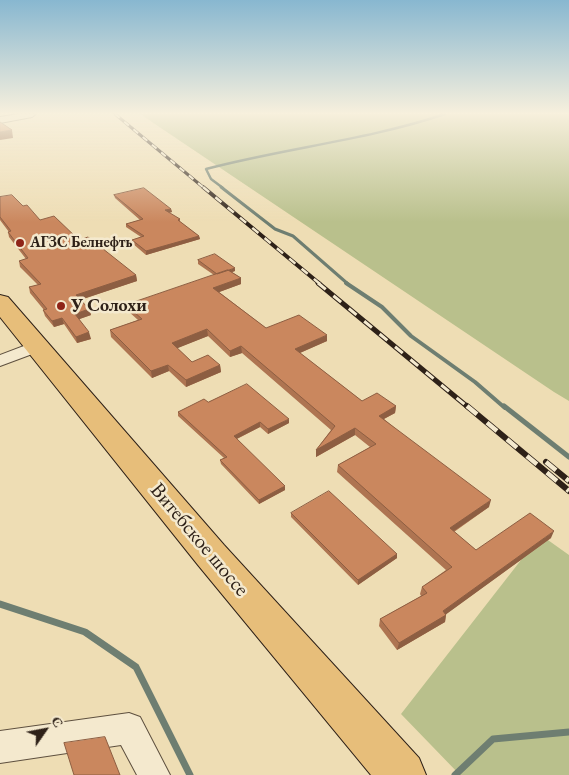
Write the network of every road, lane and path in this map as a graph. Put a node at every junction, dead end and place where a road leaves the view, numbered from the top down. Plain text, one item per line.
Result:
1 (0, 302) edge
2 (37, 346) junction
3 (0, 361) edge
4 (0, 748) edge
5 (154, 775) edge
6 (402, 775) edge

1 - 2 main road, Витебское шоссе
2 - 3 street
2 - 6 main road, Витебское шоссе
4 - 5 street

